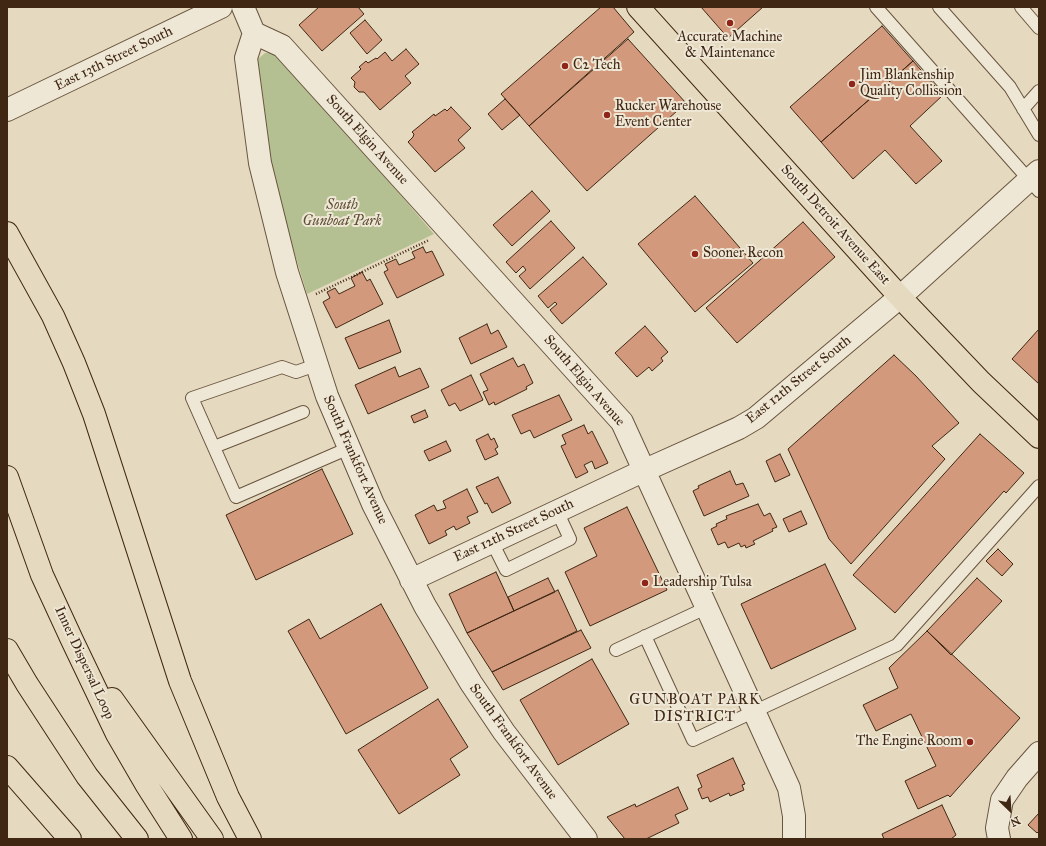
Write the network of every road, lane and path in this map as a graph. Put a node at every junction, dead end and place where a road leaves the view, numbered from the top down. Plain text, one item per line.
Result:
1 (220, 7) edge
2 (243, 7) edge
3 (638, 7) edge
4 (876, 7) edge
5 (939, 7) edge
6 (1021, 7) edge
7 (1039, 28) edge
8 (254, 33) junction
9 (1039, 91) edge
10 (1023, 109) junction
11 (7, 110) edge
12 (1039, 135) edge
13 (1036, 181) edge
14 (449, 230) junction
15 (7, 233) edge
16 (900, 296) junction
17 (296, 303) junction
18 (316, 365) junction
19 (303, 412) dead end
20 (1039, 437) edge
21 (214, 447) junction
22 (349, 448) junction
23 (643, 471) junction
24 (7, 478) edge
25 (1039, 486) edge
26 (557, 511) junction
27 (492, 542) junction
28 (411, 580) junction
29 (706, 608) junction
30 (645, 636) junction
31 (72, 640) junction
32 (7, 650) edge
33 (616, 650) dead end
34 (753, 712) junction
35 (1039, 753) edge
36 (7, 767) edge
37 (7, 779) edge
38 (49, 815) junction
39 (70, 839) edge
40 (137, 839) edge
41 (181, 839) edge
42 (212, 839) edge
43 (250, 839) edge
44 (586, 839) edge
45 (794, 839) edge
46 (999, 839) edge

1 - 11 street, East 13th Street South
2 - 8 street
3 - 16 main road, South Detroit Avenue East
4 - 13 lane
5 - 10 lane
6 - 7 lane
8 - 14 street, South Elgin Avenue
8 - 17 street, South Frankfort Avenue
9 - 10 lane
10 - 12 lane
13 - 16 street, East 12th Street South
14 - 17 path
14 - 23 street, South Elgin Avenue
15 - 43 main road
16 - 20 main road, South Detroit Avenue East
16 - 23 street, East 12th Street South
17 - 18 street, South Frankfort Avenue
18 - 21 lane
18 - 22 street, South Frankfort Avenue
19 - 21 lane
21 - 22 lane
22 - 28 street, South Frankfort Avenue
23 - 26 street, East 12th Street South
23 - 29 street, South Elgin Avenue
24 - 31 main road, Inner Dispersal Loop
25 - 34 lane
26 - 27 street, East 12th Street South
26 - 27 lane
27 - 28 street, East 12th Street South
28 - 44 street, South Frankfort Avenue
29 - 30 lane
29 - 34 street, South Elgin Avenue
30 - 33 lane
30 - 34 lane
31 - 41 main road, Inner Dispersal Loop
31 - 42 main road
32 - 40 main road
34 - 45 street, South Elgin Avenue
35 - 46 street
36 - 38 main road
37 - 38 main road
38 - 39 main road

